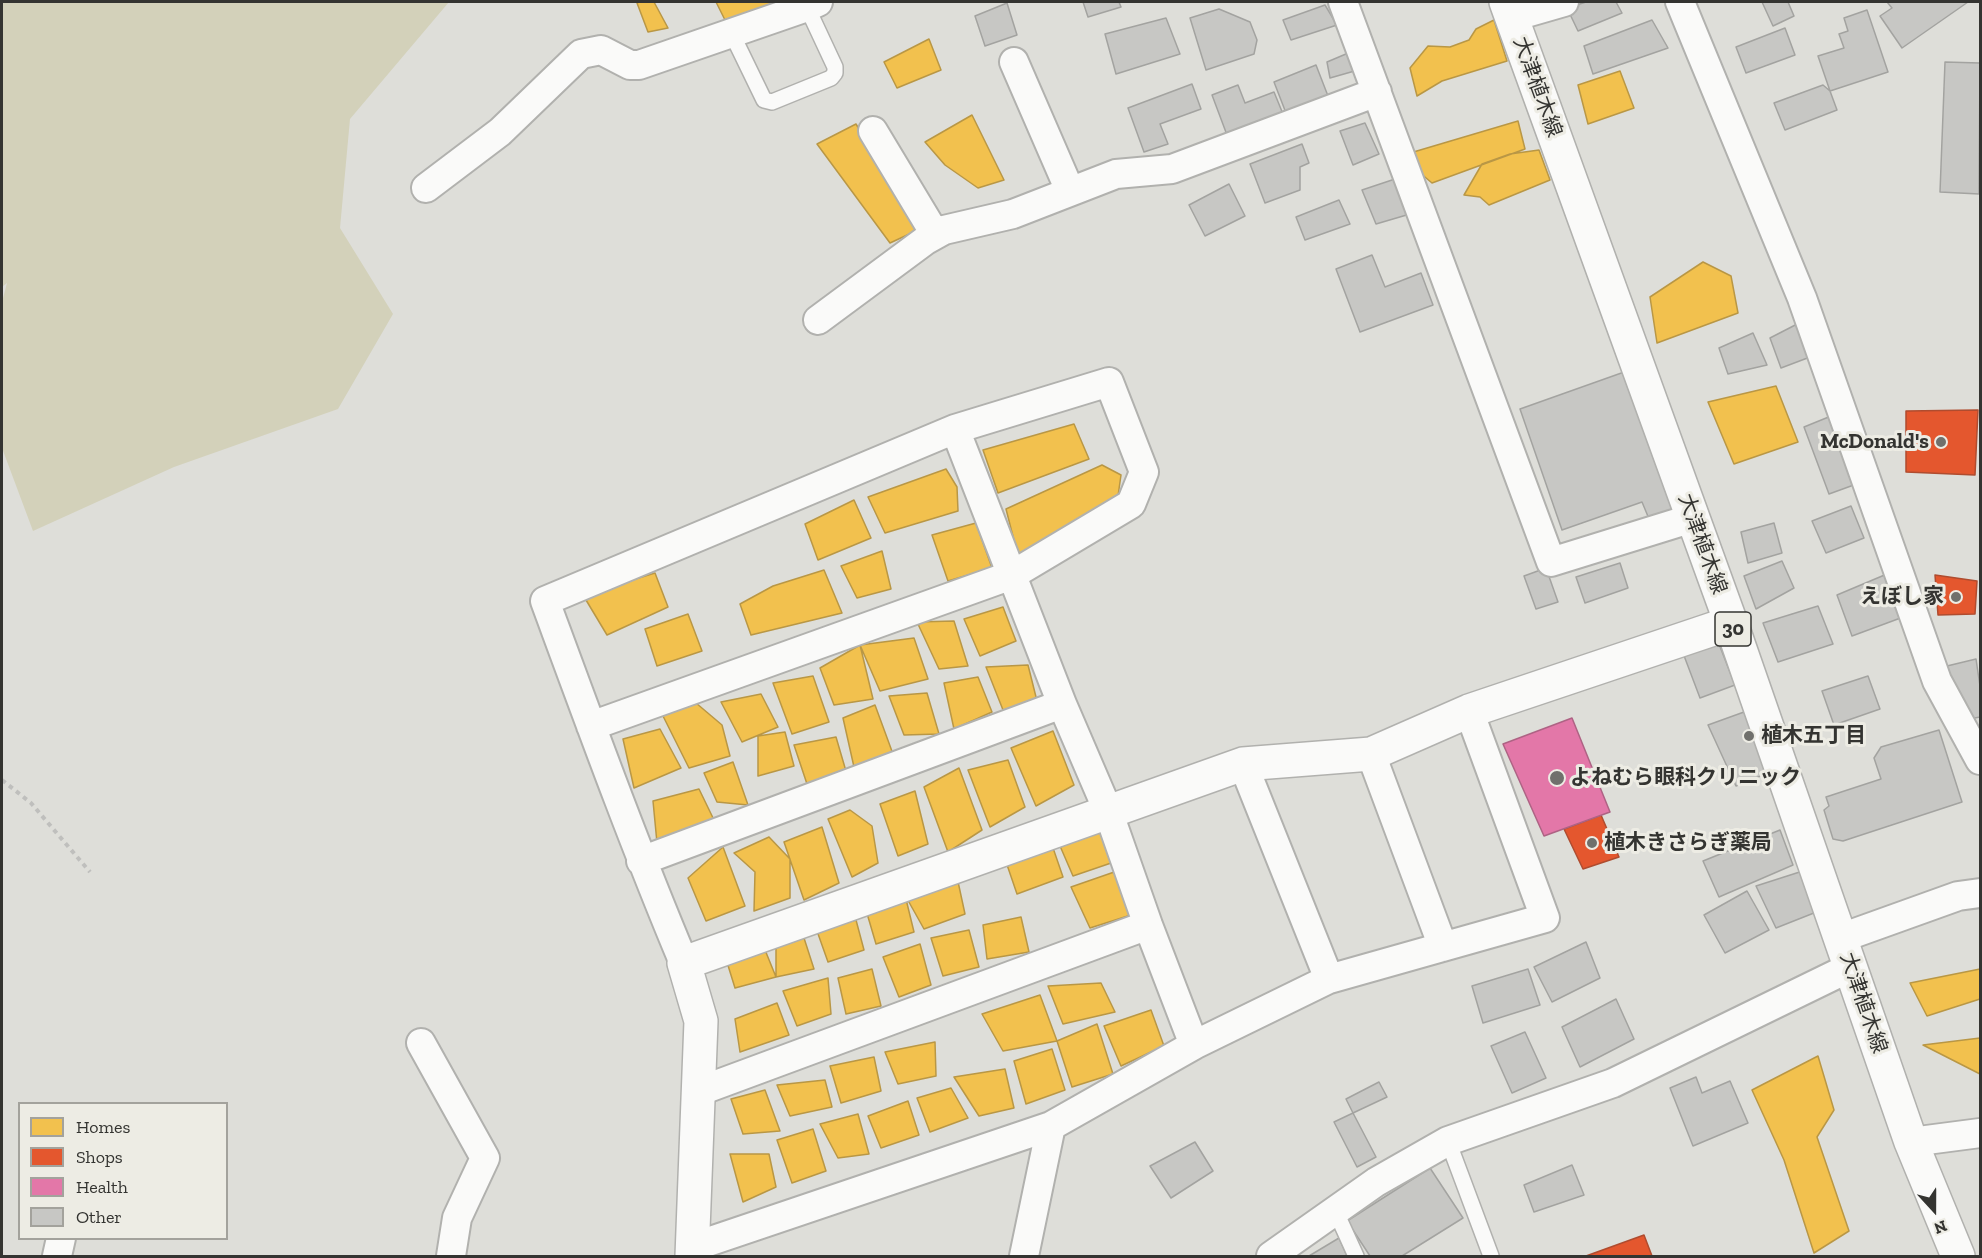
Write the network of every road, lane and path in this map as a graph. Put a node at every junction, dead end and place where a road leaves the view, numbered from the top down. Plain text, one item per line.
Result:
1 (1343, 2) edge
2 (1564, 2) edge
3 (1680, 2) edge
4 (813, 4) edge
5 (1509, 9) edge
6 (732, 34) junction
7 (1014, 62) dead end
8 (1377, 92) junction
9 (873, 131) dead end
10 (426, 188) dead end
11 (1070, 191) junction
12 (935, 234) junction
13 (818, 320) dead end
14 (955, 429) junction
15 (1693, 518) junction
16 (1012, 575) junction
17 (1731, 623) junction
18 (1062, 704) junction
19 (1469, 711) junction
20 (591, 726) junction
21 (1371, 754) junction
22 (1980, 760) edge
23 (1243, 764) junction
24 (2, 780) edge
25 (1108, 811) junction
26 (641, 861) junction
27 (90, 872) dead end
28 (1980, 892) edge
29 (1148, 925) junction
30 (1443, 947) junction
31 (1846, 952) junction
32 (684, 963) junction
33 (1329, 979) junction
34 (421, 1043) dead end
35 (1194, 1045) junction
36 (697, 1092) junction
37 (1051, 1126) junction
38 (1980, 1132) edge
39 (1448, 1141) junction
40 (1911, 1142) junction
41 (1334, 1212) junction
42 (61, 1240) edge
43 (693, 1252) edge
44 (57, 1257) edge
45 (451, 1257) edge
46 (1024, 1257) edge
47 (1271, 1257) edge
48 (1356, 1257) edge
49 (1491, 1257) edge
50 (1958, 1257) edge

1 - 8 street
2 - 5 street
3 - 22 street
4 - 6 street
4 - 6 lane
5 - 15 street, 大津植木線 / 30
6 - 10 street
7 - 11 street
8 - 11 street
8 - 15 street
9 - 12 street
11 - 12 street
12 - 13 street
14 - 16 street
14 - 16 street
14 - 20 street
15 - 17 street, 大津植木線 / 30
16 - 18 street
16 - 20 street
17 - 19 street
17 - 31 street, 大津植木線 / 30
18 - 25 street
18 - 26 street
19 - 21 street
19 - 30 street
20 - 26 street
21 - 23 street
21 - 30 street
23 - 25 street
23 - 33 street
24 - 27 path
25 - 29 street
25 - 32 street
26 - 32 street
28 - 31 street
29 - 35 street
29 - 36 street
30 - 33 street
31 - 39 street
31 - 40 street, 大津植木線 / 30
32 - 36 street
33 - 35 street
34 - 45 street
35 - 37 street
36 - 43 street
37 - 43 street
37 - 46 street
38 - 40 street
39 - 41 street
39 - 49 lane
40 - 50 street, 大津植木線 / 30
41 - 47 street
41 - 48 lane
42 - 44 street

